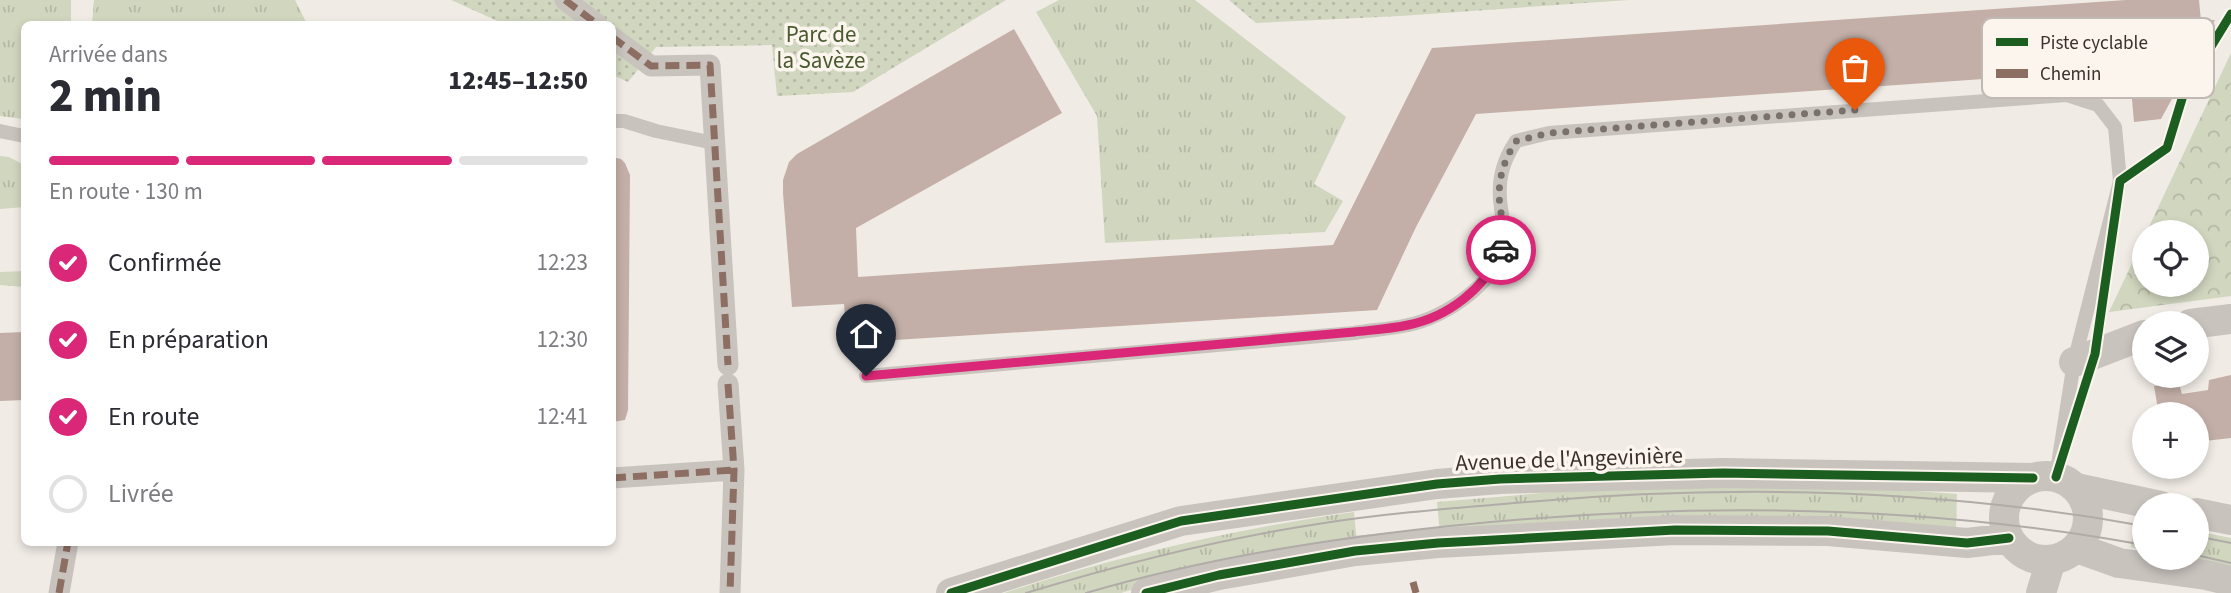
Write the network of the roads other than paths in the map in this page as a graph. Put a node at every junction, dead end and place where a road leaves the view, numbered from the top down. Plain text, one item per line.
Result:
1 (565, 0) edge
2 (593, 21) edge
3 (616, 40) edge
4 (2026, 98) edge
5 (2076, 98) edge
6 (616, 121) edge
7 (0, 131) edge
8 (21, 135) edge
9 (714, 144) junction
10 (2231, 319) edge
11 (2209, 322) edge
12 (2132, 340) edge
13 (2074, 362) junction
14 (866, 376) dead end
15 (733, 470) junction
16 (616, 478) edge
17 (2055, 481) junction
18 (2132, 499) edge
19 (2209, 516) edge
20 (2231, 520) edge
21 (2009, 538) junction
22 (67, 546) edge
23 (2064, 554) junction
24 (2231, 581) edge
25 (59, 593) edge
26 (730, 593) edge
27 (951, 593) edge
28 (1146, 593) edge
29 (2041, 593) edge

1 - 2 street
3 - 9 street
4 - 14 lane
5 - 13 lane
6 - 9 lane
7 - 8 lane
9 - 15 street
10 - 11 street
12 - 13 street
13 - 17 lane
15 - 16 street
15 - 26 street
17 - 18 street, Avenue de l'Angevinière
17 - 21 street
17 - 23 street
17 - 27 street, Avenue de l'Angevinière
19 - 20 street
21 - 23 street
21 - 28 street
22 - 25 street
23 - 24 street
23 - 29 street

